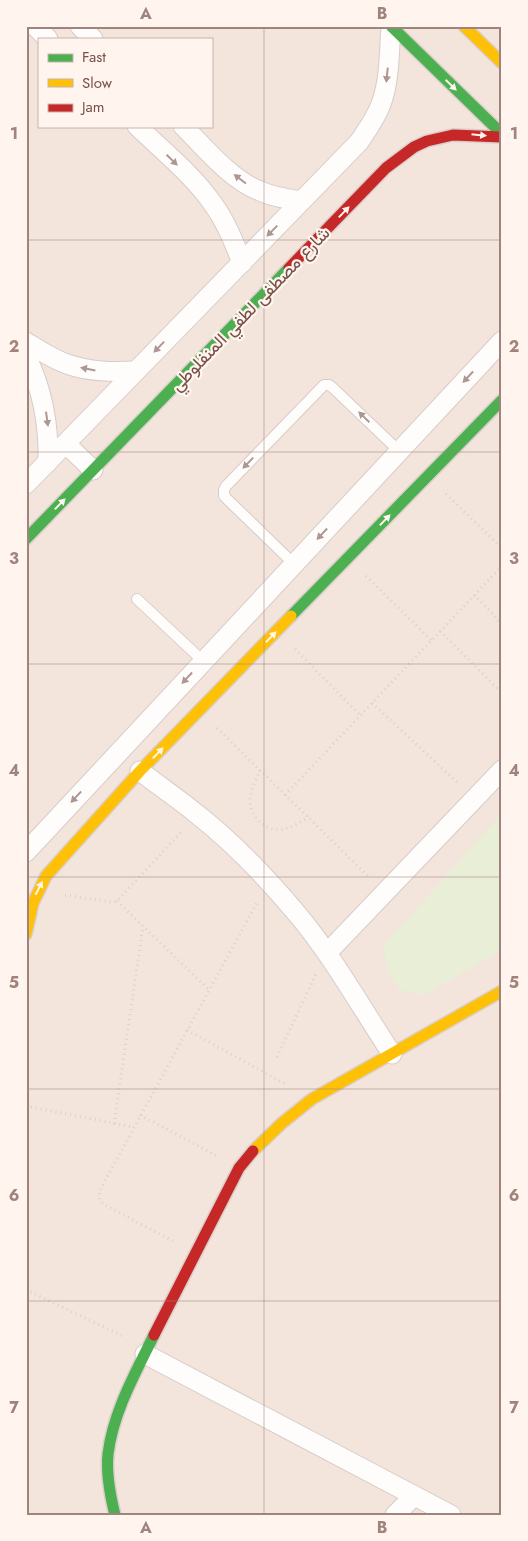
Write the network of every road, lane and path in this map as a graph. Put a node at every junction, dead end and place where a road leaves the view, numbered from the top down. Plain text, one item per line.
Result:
1 (35, 26) edge
2 (80, 26) edge
3 (391, 26) edge
4 (464, 26) edge
5 (47, 38) edge
6 (92, 38) edge
7 (502, 63) edge
8 (139, 128) edge
9 (185, 128) edge
10 (502, 136) edge
11 (301, 201) junction
12 (242, 263) junction
13 (502, 341) edge
14 (26, 342) edge
15 (26, 356) edge
16 (136, 371) junction
17 (502, 400) edge
18 (66, 444) junction
19 (399, 451) junction
20 (48, 462) junction
21 (93, 470) junction
22 (427, 476) junction
23 (26, 484) edge
24 (26, 539) edge
25 (502, 548) edge
26 (348, 558) junction
27 (294, 564) junction
28 (502, 566) edge
29 (474, 595) junction
30 (137, 599) dead end
31 (500, 618) edge
32 (502, 628) edge
33 (276, 631) junction
34 (440, 631) junction
35 (431, 641) junction
36 (203, 662) junction
37 (502, 694) edge
38 (372, 703) junction
39 (199, 710) junction
40 (360, 715) junction
41 (101, 770) junction
42 (260, 770) junction
43 (502, 770) edge
44 (140, 771) junction
45 (122, 790) junction
46 (285, 795) junction
47 (475, 798) junction
48 (198, 814) junction
49 (309, 817) junction
50 (26, 852) edge
51 (268, 881) junction
52 (38, 890) junction
53 (385, 892) junction
54 (116, 901) junction
55 (143, 926) junction
56 (26, 934) edge
57 (327, 953) junction
58 (209, 990) junction
59 (502, 991) edge
60 (187, 1030) junction
61 (392, 1054) junction
62 (277, 1057) dead end
63 (312, 1099) junction
64 (26, 1106) edge
65 (140, 1115) junction
66 (114, 1124) junction
67 (133, 1127) junction
68 (240, 1168) junction
69 (195, 1253) junction
70 (26, 1290) edge
71 (147, 1351) junction
72 (414, 1496) junction
73 (115, 1515) edge
74 (395, 1515) edge
75 (451, 1515) edge

1 - 5 street
2 - 6 street
3 -> 10 street
3 -> 11 street
4 - 7 street
8 -> 12 street
11 -> 9 street
21 -> 10 street, شارع مصطفى لطفي المنفلوطي
11 -> 12 street
12 -> 16 street
13 -> 19 street
16 -> 14 street
15 -> 20 street
16 - 18 street
17 - 22 street
18 - 20 street
18 - 21 street
19 -> 27 street
19 -> 27 lane
20 - 23 street
24 -> 21 street, شارع مصطفى لطفي المنفلوطي
22 - 25 path
26 -> 22 street
26 - 33 street
26 - 35 path
27 - 36 street
28 - 29 path
29 - 31 path
29 - 34 path
30 - 36 lane
31 - 32 path
39 -> 33 street
33 - 40 path
34 - 35 path
34 - 37 path
35 - 38 path
36 -> 41 street
38 - 40 path
38 - 47 path
39 - 42 path
44 -> 39 street
40 - 46 path
41 - 45 street
41 -> 50 street
42 - 46 path
42 - 49 path
43 - 47 street
44 - 45 street
44 - 48 street
52 -> 45 street
46 - 49 path
47 - 53 street
48 - 51 street
48 - 54 path
49 - 53 path
51 - 57 street
51 - 58 path
52 - 54 path
52 - 56 street
53 - 57 street
54 - 55 path
55 - 58 path
55 - 66 path
57 - 61 street
57 - 62 path
58 - 60 path
59 - 61 street
60 - 63 path
60 - 65 path
61 - 63 street
63 - 68 street
64 - 66 path
65 - 67 path
65 - 68 path
66 - 67 path
67 - 69 path
68 - 69 street
69 - 71 street
70 - 71 path
71 - 72 street
71 - 73 street
72 - 74 street
72 - 75 street

